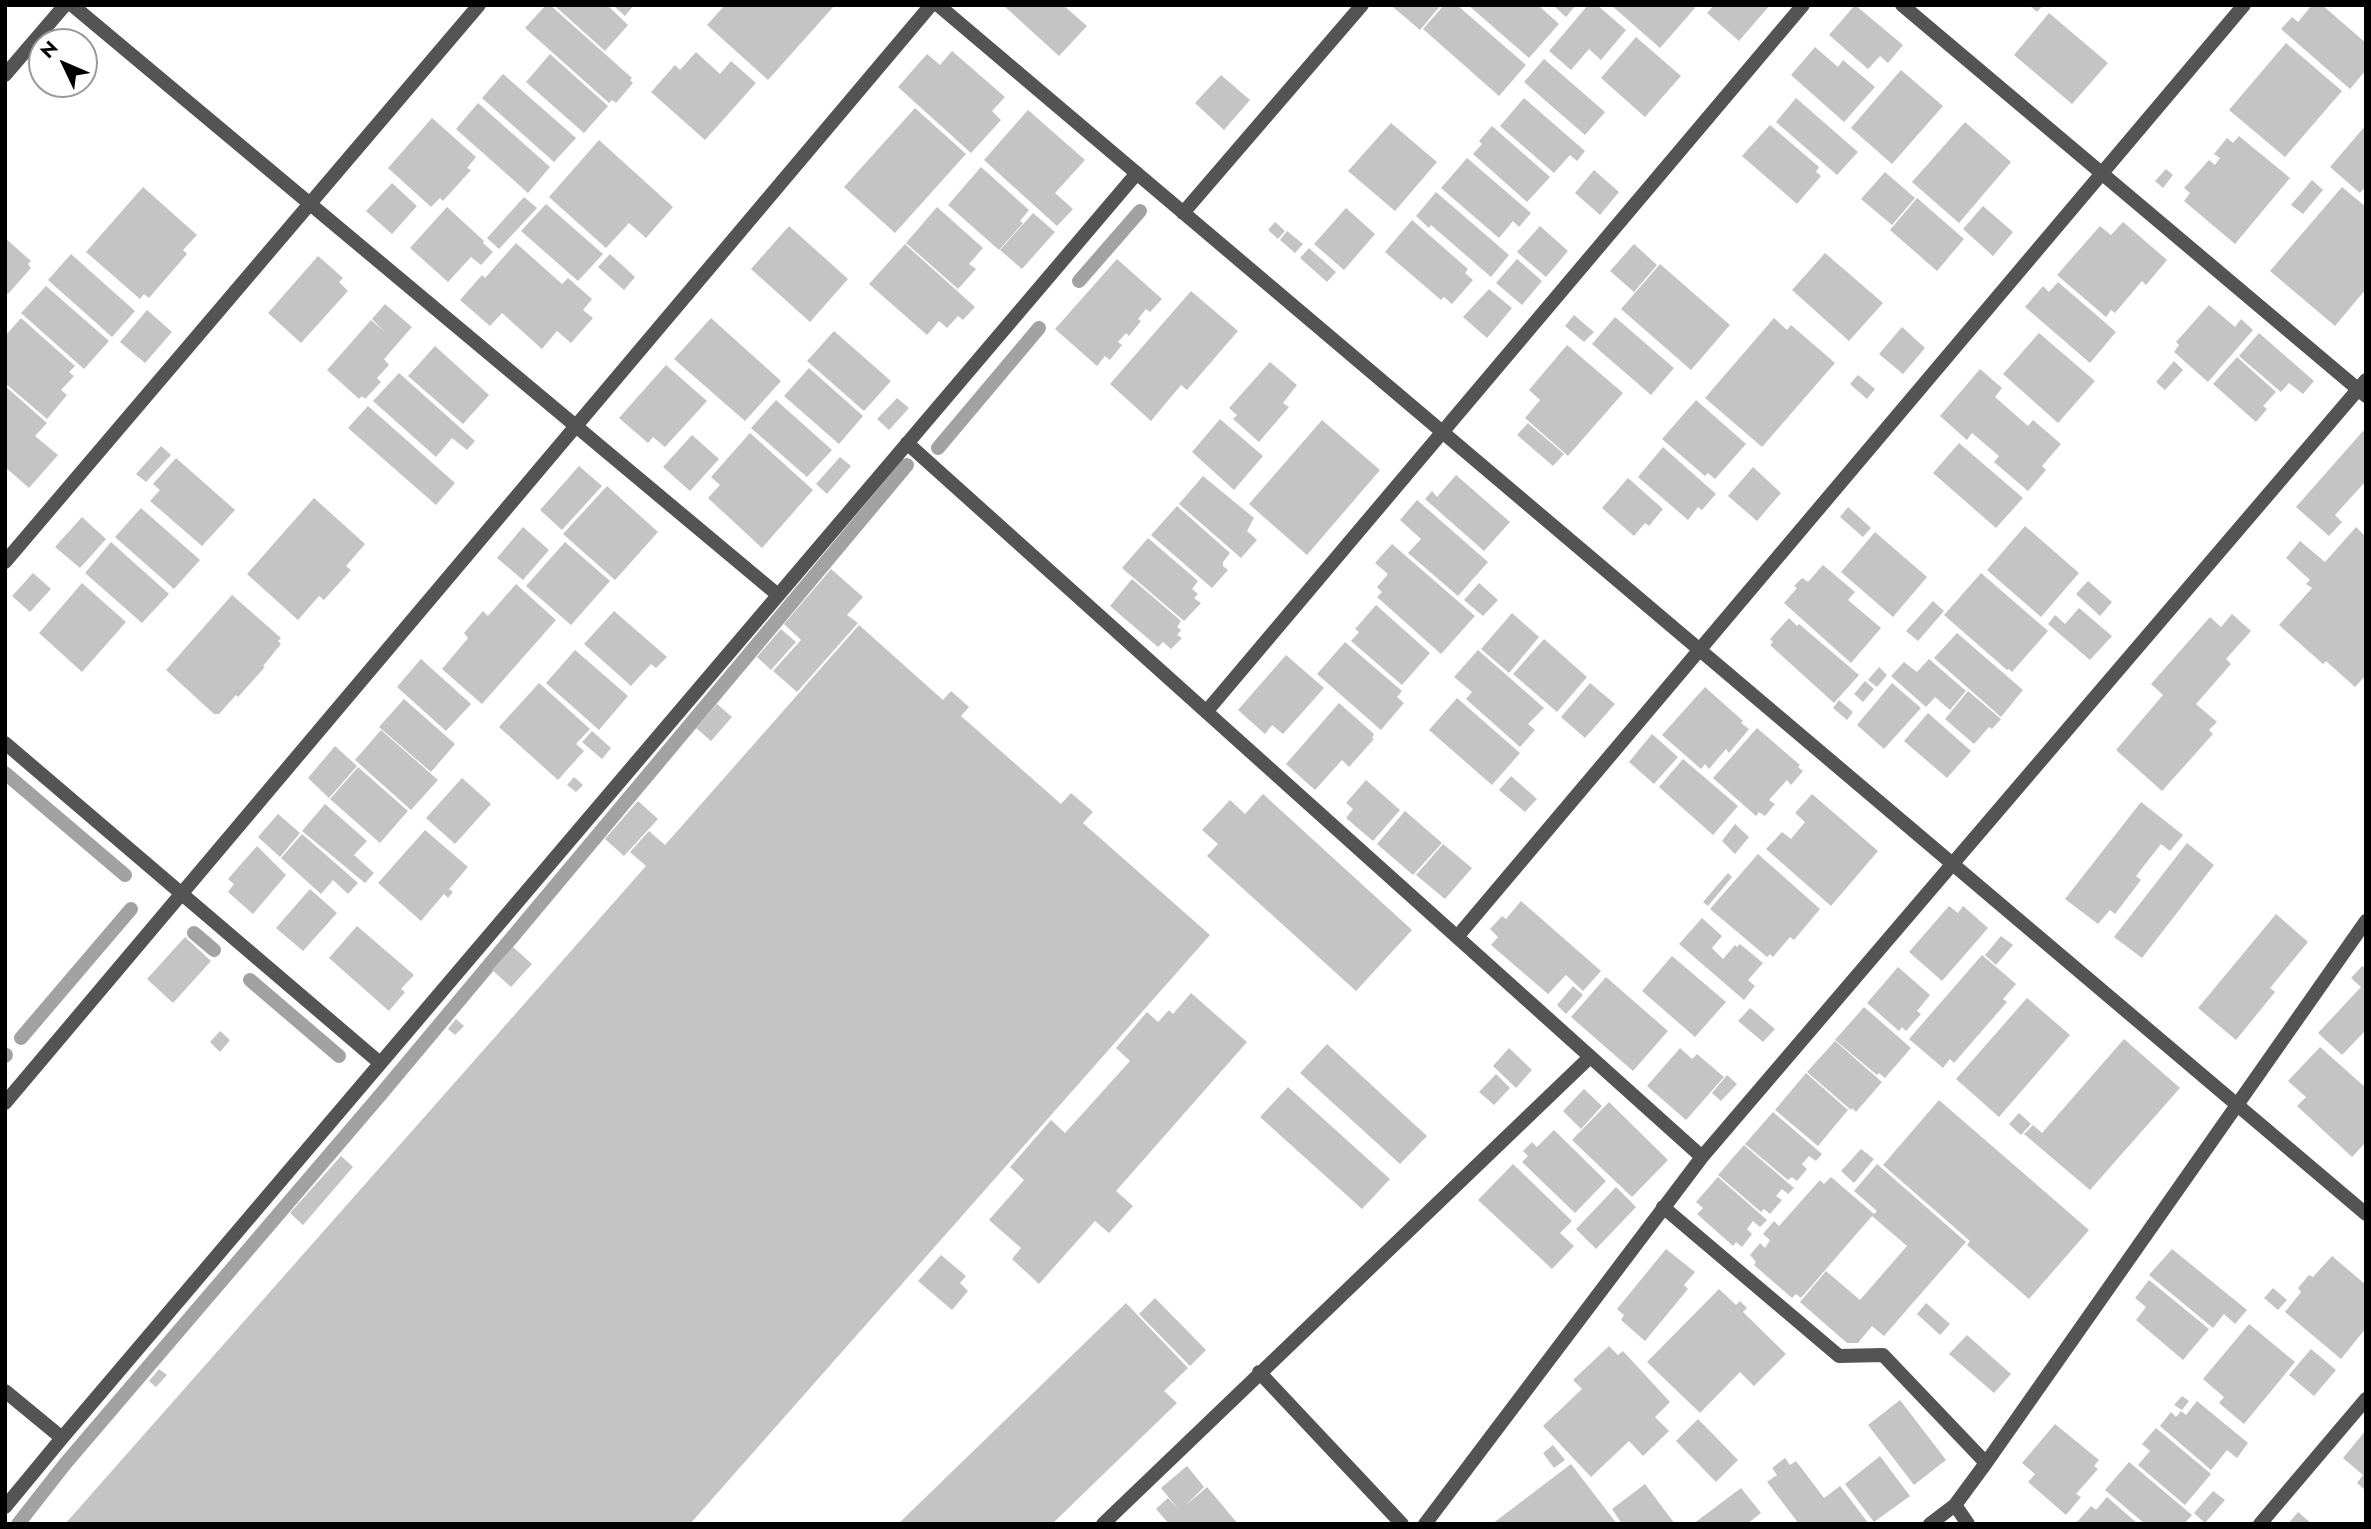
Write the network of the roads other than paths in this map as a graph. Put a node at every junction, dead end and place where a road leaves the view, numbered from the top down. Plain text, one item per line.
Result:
1 (65, 5) edge
2 (72, 5) edge
3 (479, 5) edge
4 (931, 5) edge
5 (938, 5) edge
6 (1362, 5) edge
7 (1803, 5) edge
8 (1902, 5) edge
9 (2244, 5) edge
10 (5, 75) edge
11 (1137, 173) junction
12 (2101, 174) junction
13 (309, 203) junction
14 (1183, 213) junction
15 (2363, 388) edge
16 (576, 426) junction
17 (1443, 432) junction
18 (907, 443) junction
19 (5, 562) edge
20 (778, 595) junction
21 (1700, 649) junction
22 (1206, 712) junction
23 (5, 743) edge
24 (1952, 863) junction
25 (182, 894) junction
26 (2366, 921) edge
27 (1457, 937) junction
28 (1590, 1057) junction
29 (380, 1063) junction
30 (5, 1103) edge
31 (2238, 1105) junction
32 (1702, 1157) junction
33 (1663, 1207) junction
34 (2366, 1214) edge
35 (1259, 1372) junction
36 (5, 1391) edge
37 (2366, 1399) edge
38 (62, 1438) junction
39 (1986, 1463) junction
40 (1955, 1505) junction
41 (5, 1507) edge
42 (1103, 1524) edge
43 (1402, 1524) edge
44 (1425, 1524) edge
45 (1930, 1524) edge
46 (1968, 1524) edge
47 (2260, 1524) edge

1 - 10 street
2 - 13 street
3 - 13 street
4 - 16 street
5 - 11 street
6 - 14 street
7 - 17 street
8 - 12 street
9 - 12 street
11 - 14 street
11 - 18 street
12 - 15 street
12 - 21 street
13 - 16 street
13 - 19 street
14 - 17 street
15 - 24 street
16 - 20 street
16 - 25 street
17 - 21 street
17 - 22 street
18 - 20 street
18 - 22 street
20 - 29 street
21 - 24 street
21 - 27 street
22 - 27 street
23 - 25 street
24 - 31 street
24 - 32 street
25 - 29 street
25 - 30 street
26 - 31 street
27 - 28 street
28 - 32 street
28 - 35 street
29 - 38 street
31 - 34 street
31 - 39 street
32 - 33 street
33 - 39 street
33 - 44 street
35 - 42 street
35 - 43 street
36 - 38 street
37 - 47 street
38 - 41 street
39 - 40 street
40 - 45 street
40 - 46 street

